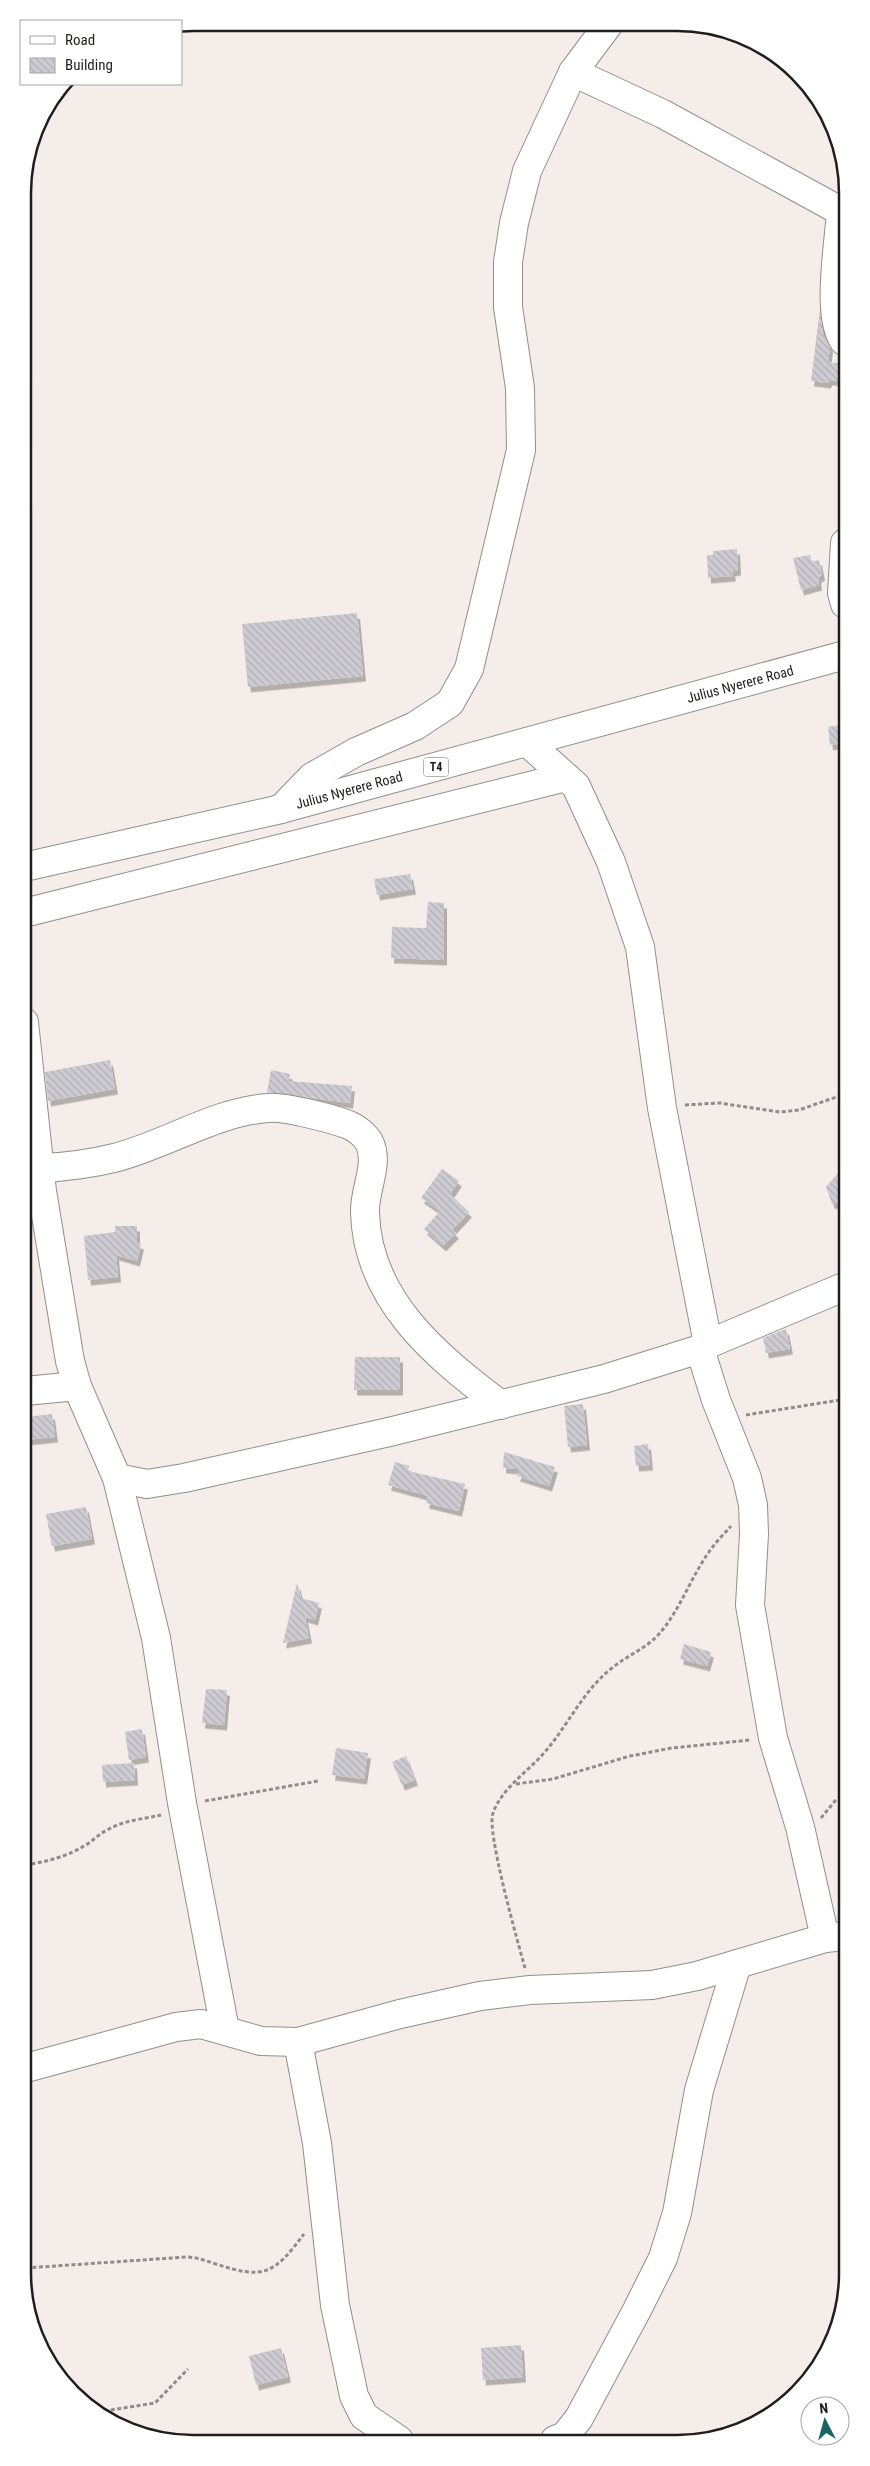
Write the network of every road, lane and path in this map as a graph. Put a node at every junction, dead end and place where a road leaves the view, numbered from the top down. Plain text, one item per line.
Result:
1 (604, 31) edge
2 (573, 72) junction
3 (839, 210) edge
4 (839, 251) edge
5 (839, 326) edge
6 (839, 657) edge
7 (527, 742) junction
8 (566, 777) junction
9 (281, 809) junction
10 (32, 865) edge
11 (32, 912) edge
12 (32, 1091) edge
13 (839, 1097) edge
14 (662, 1108) junction
15 (40, 1168) junction
16 (838, 1289) edge
17 (704, 1346) junction
18 (77, 1386) junction
19 (31, 1390) edge
20 (838, 1400) edge
21 (500, 1405) junction
22 (724, 1418) junction
23 (120, 1491) junction
24 (753, 1505) junction
25 (773, 1738) junction
26 (318, 1782) dead end
27 (515, 1784) junction
28 (838, 1799) edge
29 (183, 1807) junction
30 (804, 1843) junction
31 (31, 1864) edge
32 (836, 1937) edge
33 (737, 1964) junction
34 (530, 1990) junction
35 (225, 2030) junction
36 (298, 2042) junction
37 (31, 2067) edge
38 (325, 2206) junction
39 (31, 2268) edge
40 (188, 2370) dead end
41 (108, 2410) edge
42 (392, 2435) edge
43 (566, 2435) edge

1 - 2 main road
2 - 3 main road
2 - 9 main road
4 - 5 main road
6 - 7 main road, Julius Nyerere Road / T4
7 - 8 main road
7 - 9 main road, Julius Nyerere Road / T4
8 - 11 main road
8 - 14 main road
9 - 10 main road, Julius Nyerere Road / T4
12 - 15 main road
13 - 14 path
14 - 17 main road
15 - 18 main road
15 - 21 main road
16 - 17 main road
17 - 21 main road
17 - 22 main road
18 - 19 main road
18 - 23 main road
20 - 22 path
21 - 23 main road
22 - 24 main road
23 - 29 main road
24 - 25 main road
24 - 27 path
25 - 27 path
25 - 30 main road
26 - 29 path
27 - 34 path
28 - 30 path
29 - 31 path
29 - 35 main road
30 - 32 main road
32 - 33 main road
33 - 34 main road
33 - 43 main road
34 - 36 main road
35 - 36 main road
35 - 37 main road
36 - 38 main road
38 - 39 path
38 - 42 main road
40 - 41 path

